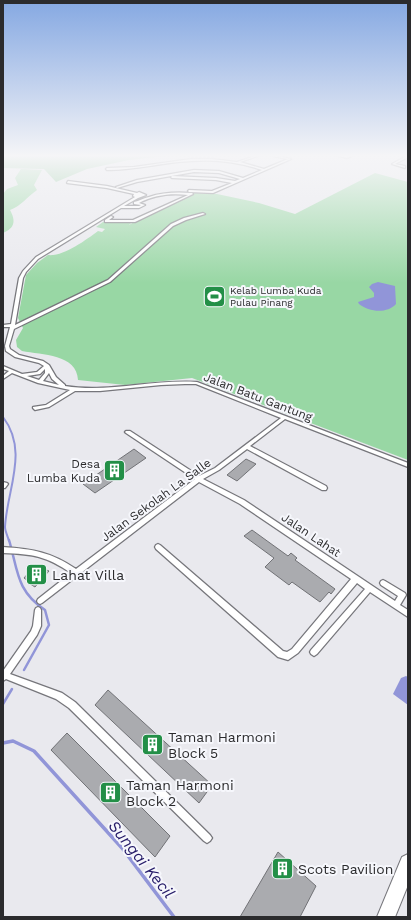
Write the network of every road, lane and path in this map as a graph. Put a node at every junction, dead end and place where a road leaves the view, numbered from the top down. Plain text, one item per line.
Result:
1 (134, 198) edge
2 (148, 198) edge
3 (184, 198) edge
4 (131, 202) junction
5 (136, 203) junction
6 (122, 207) junction
7 (129, 207) junction
8 (203, 214) dead end
9 (3, 326) edge
10 (13, 327) junction
11 (3, 367) edge
12 (47, 367) junction
13 (12, 371) junction
14 (21, 375) junction
15 (3, 378) edge
16 (40, 382) junction
17 (65, 388) junction
18 (75, 389) junction
19 (35, 408) dead end
20 (285, 417) junction
21 (128, 432) dead end
22 (247, 447) junction
23 (408, 466) edge
24 (199, 479) junction
25 (324, 488) dead end
26 (158, 547) dead end
27 (5, 550) edge
28 (76, 573) junction
29 (356, 579) junction
30 (383, 583) dead end
31 (370, 588) junction
32 (40, 601) dead end
33 (396, 606) junction
34 (38, 610) dead end
35 (408, 614) edge
36 (314, 652) dead end
37 (3, 676) edge
38 (207, 838) dead end
39 (408, 863) edge
40 (386, 917) edge

1 - 4 street
2 - 5 street
3 - 7 street
4 - 5 street
4 - 6 street
5 - 7 street
6 - 7 street
6 - 10 street
8 - 10 street
9 - 10 street
10 - 12 street
11 - 13 street, Jalan Batu Gantung
12 - 14 street
12 - 16 street
12 - 17 street
13 - 14 street, Jalan Batu Gantung
13 - 15 street
14 - 16 street, Jalan Batu Gantung
16 - 17 street, Jalan Batu Gantung
17 - 18 street, Jalan Batu Gantung
18 - 19 street
18 - 20 street, Jalan Batu Gantung
20 - 22 street, Jalan Sekolah La Salle
20 - 23 street, Jalan Batu Gantung
21 - 24 street, Jalan Lahat
22 - 24 street, Jalan Sekolah La Salle
22 - 25 street
24 - 28 street, Jalan Sekolah La Salle
24 - 29 street, Jalan Lahat
26 - 29 street
27 - 28 street
28 - 32 street, Jalan Sekolah La Salle
29 - 31 street, Jalan Lahat
30 - 33 street
31 - 33 street, Jalan Lahat
31 - 36 street
33 - 35 street, Jalan Lahat
34 - 37 street
37 - 38 street
39 - 40 highway

